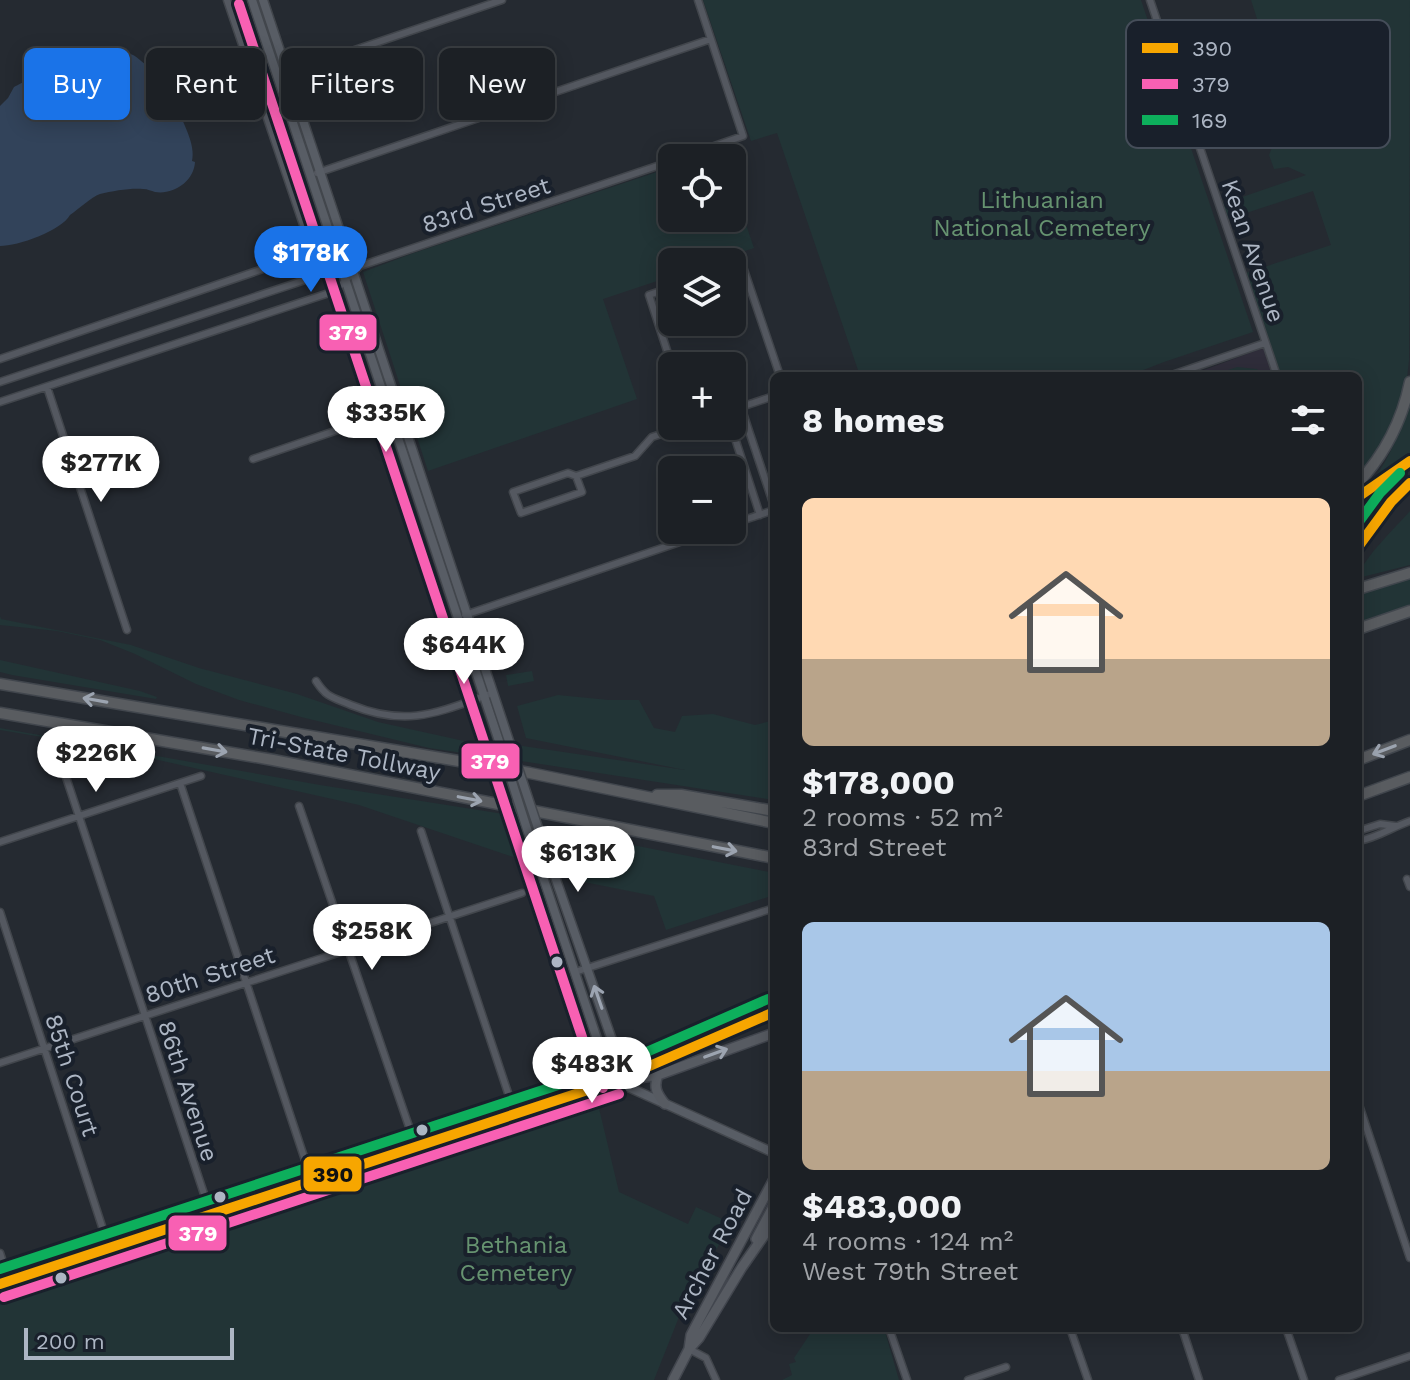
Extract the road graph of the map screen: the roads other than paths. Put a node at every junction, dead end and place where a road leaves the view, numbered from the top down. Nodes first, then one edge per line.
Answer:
1 (227, 0) edge
2 (252, 0) edge
3 (263, 0) edge
4 (502, 0) edge
5 (698, 0) edge
6 (1150, 0) edge
7 (1157, 20) edge
8 (711, 39) junction
9 (361, 48) edge
10 (281, 55) edge
11 (281, 75) edge
12 (277, 76) junction
13 (303, 120) edge
14 (720, 144) edge
15 (1200, 148) edge
16 (658, 166) edge
17 (320, 172) junction
18 (310, 175) junction
19 (314, 257) junction
20 (353, 272) junction
21 (746, 276) edge
22 (344, 281) junction
23 (658, 292) edge
24 (658, 323) edge
25 (1265, 343) junction
26 (0, 359) edge
27 (779, 372) edge
28 (1181, 372) edge
29 (1276, 372) edge
30 (0, 382) edge
31 (1410, 382) edge
32 (47, 387) junction
33 (770, 397) edge
34 (0, 402) edge
35 (746, 405) edge
36 (399, 409) junction
37 (389, 413) junction
38 (746, 422) edge
39 (658, 435) edge
40 (736, 440) edge
41 (253, 459) dead end
42 (1410, 461) edge
43 (576, 476) junction
44 (1362, 478) edge
45 (1410, 483) edge
46 (1362, 494) edge
47 (770, 496) edge
48 (770, 510) edge
49 (760, 515) junction
50 (746, 520) edge
51 (1362, 542) edge
52 (674, 544) edge
53 (1410, 573) edge
54 (1397, 576) junction
55 (1362, 580) edge
56 (1362, 588) edge
57 (1408, 612) edge
58 (462, 616) junction
59 (1362, 628) edge
60 (127, 630) dead end
61 (316, 681) dead end
62 (0, 684) edge
63 (488, 695) junction
64 (0, 713) edge
65 (1410, 740) edge
66 (57, 750) dead end
67 (1362, 758) edge
68 (201, 776) dead end
69 (1410, 777) edge
70 (180, 783) junction
71 (634, 795) junction
72 (1362, 795) edge
73 (299, 806) dead end
74 (770, 810) edge
75 (78, 816) junction
76 (1410, 821) edge
77 (770, 822) edge
78 (1395, 826) junction
79 (1362, 830) edge
80 (421, 831) dead end
81 (1362, 840) edge
82 (0, 842) edge
83 (770, 857) edge
84 (522, 893) dead end
85 (770, 909) edge
86 (0, 912) edge
87 (449, 917) junction
88 (348, 949) junction
89 (588, 967) junction
90 (575, 972) junction
91 (245, 983) junction
92 (770, 1014) edge
93 (145, 1015) junction
94 (770, 1034) edge
95 (44, 1048) junction
96 (0, 1063) edge
97 (658, 1075) junction
98 (615, 1081) junction
99 (665, 1104) junction
100 (515, 1114) junction
101 (1362, 1114) edge
102 (416, 1147) junction
103 (770, 1151) edge
104 (312, 1181) junction
105 (770, 1187) edge
106 (770, 1213) edge
107 (211, 1215) junction
108 (770, 1227) edge
109 (109, 1248) junction
110 (0, 1253) edge
111 (1410, 1258) edge
112 (742, 1267) junction
113 (5, 1283) edge
114 (890, 1332) edge
115 (1071, 1332) edge
116 (1183, 1332) edge
117 (1287, 1332) edge
118 (689, 1349) junction
119 (1410, 1356) edge
120 (1006, 1367) dead end
121 (673, 1380) edge
122 (716, 1380) edge
123 (907, 1380) edge
124 (968, 1380) edge
125 (1088, 1380) edge
126 (1199, 1380) edge
127 (1304, 1380) edge
128 (1339, 1380) edge

1 - 19 street
2 - 12 street
3 - 10 street
4 - 9 street
5 - 8 street
6 - 7 street, Kean Avenue
8 - 14 street
8 - 17 street
11 - 12 street
12 - 18 street
13 - 17 street
15 - 25 street, Kean Avenue
16 - 20 street, 83rd Street
17 - 18 street
17 - 20 street
18 - 22 street
19 - 26 street
19 - 30 street
20 - 22 street, 83rd Street
20 - 36 street
21 - 27 street
22 - 32 street, 83rd Street
22 - 37 street
23 - 24 street
25 - 28 street
25 - 29 street, Kean Avenue
31 - 44 highway
32 - 34 street, 83rd Street
32 - 60 street
33 - 35 street
36 - 37 street
36 - 58 street
37 - 41 street
37 - 58 street
38 - 47 street
39 - 43 street
40 - 49 street
42 - 46 main road
43 - 43 street
45 - 51 main road
48 - 49 street
49 - 50 street
52 - 58 street
53 - 54 highway
54 - 55 highway
54 - 56 highway
57 - 59 highway
58 - 63 street
61 - 63 street
71 -> 62 highway, Tri-State Tollway
63 - 89 street, bridge
63 - 90 street, bridge
64 -> 83 highway, Tri-State Tollway
65 -> 67 highway
66 - 75 street, 86th Avenue
68 - 70 street
69 - 72 highway
70 - 75 street
70 - 91 street
71 - 74 highway
71 - 77 highway, Tri-State Tollway
73 - 88 street
75 - 82 street
75 - 93 street, 86th Avenue
76 - 78 street
78 - 79 street
78 - 81 street
80 - 87 street
84 - 87 street, 80th Street
85 - 89 street
86 - 95 street, 85th Court
87 - 88 street, 80th Street
87 - 100 street
88 - 91 street, 80th Street
88 - 102 street
89 - 90 street
98 -> 89 street
90 - 98 street
91 - 93 street, 80th Street
91 - 104 street
92 - 98 main road
93 - 95 street, 80th Street
93 - 107 street, 86th Avenue
97 -> 94 main road
95 - 96 street, 80th Street
95 - 109 street, 85th Court
97 - 98 main road
97 - 99 main road
98 - 99 street
98 - 100 street
99 - 103 street
100 - 102 street
101 - 111 street
102 - 104 street
104 - 107 street
105 - 118 main road, Archer Road
106 - 112 main road
107 - 109 street
108 - 112 main road, Archer Road
109 - 113 street
110 - 113 street
112 - 118 main road, Archer Road
114 - 123 street
115 - 125 street
116 - 126 street
117 - 127 street
118 - 121 main road, Archer Road
118 - 122 street
119 - 128 street
120 - 124 street

